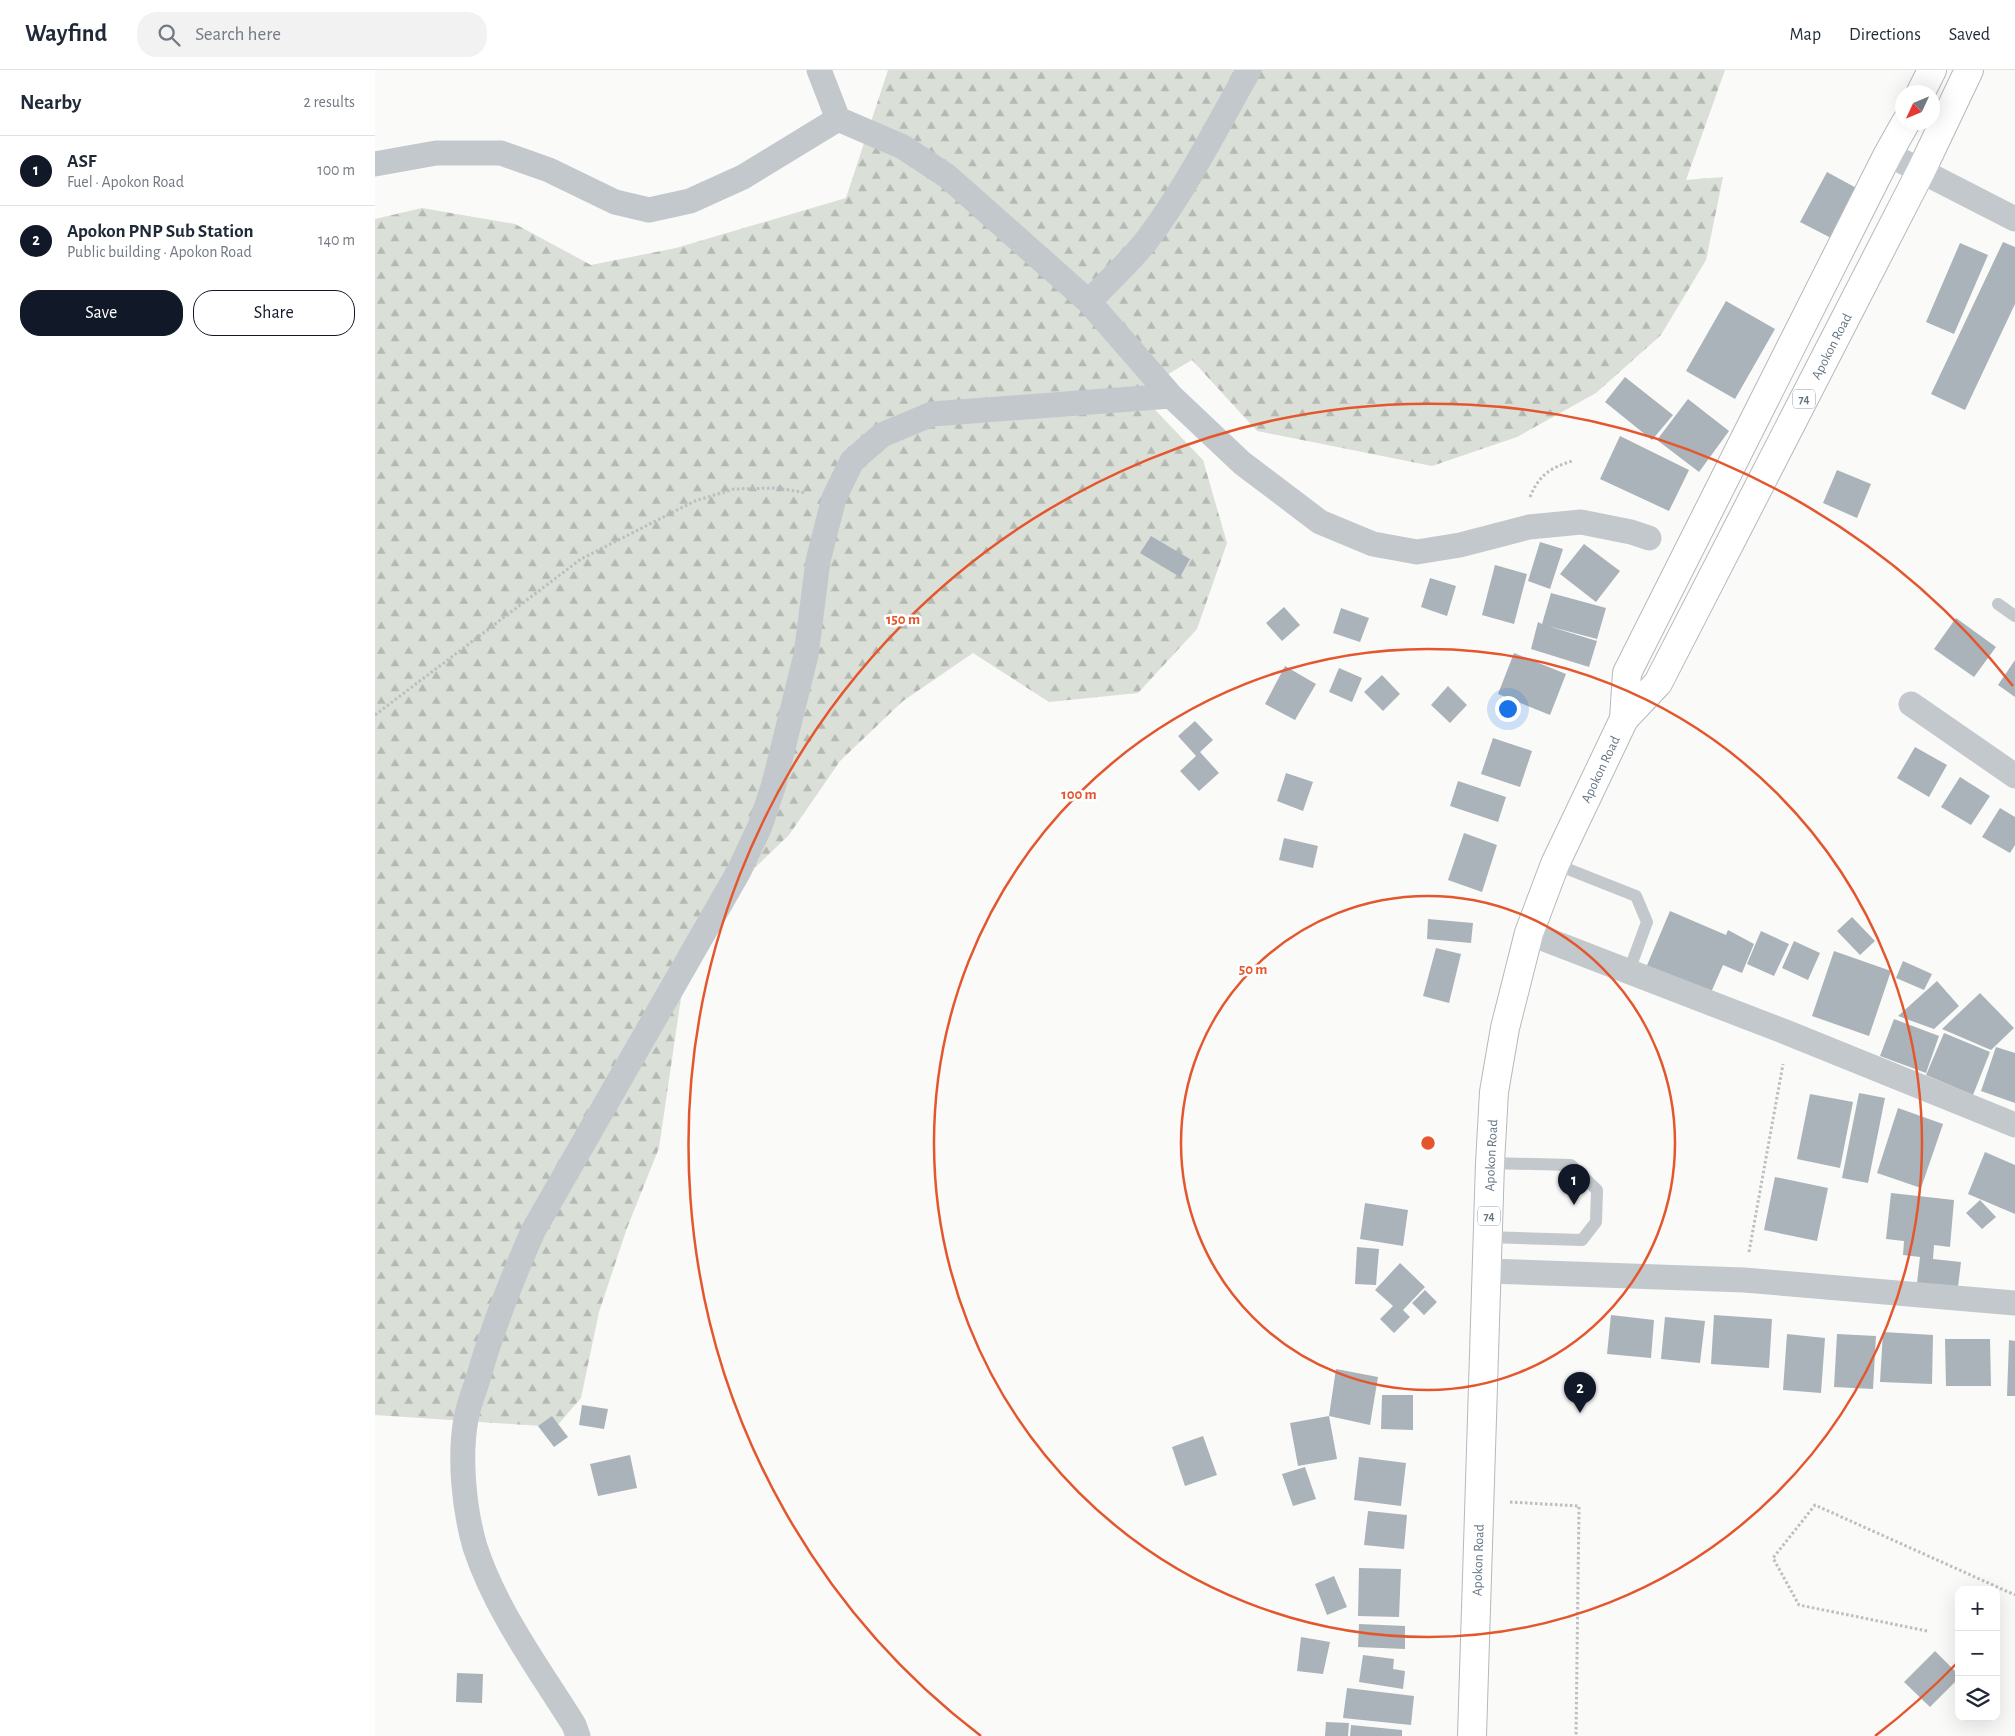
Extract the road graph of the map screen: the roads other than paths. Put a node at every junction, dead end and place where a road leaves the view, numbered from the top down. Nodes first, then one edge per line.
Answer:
1 (819, 70) edge
2 (1249, 70) edge
3 (1931, 70) edge
4 (1969, 70) edge
5 (1924, 85) edge
6 (838, 119) junction
7 (1902, 130) edge
8 (1888, 154) junction
9 (375, 164) edge
10 (1921, 171) junction
11 (2015, 219) edge
12 (1089, 302) junction
13 (1171, 396) junction
14 (1649, 538) dead end
15 (1998, 604) dead end
16 (2015, 616) edge
17 (1911, 704) dead end
18 (1624, 719) junction
19 (2015, 776) edge
20 (1555, 864) junction
21 (1529, 932) junction
22 (1629, 971) junction
23 (2015, 1125) edge
24 (1490, 1162) junction
25 (1488, 1237) junction
26 (1487, 1271) junction
27 (2015, 1303) edge
28 (579, 1736) edge
29 (1472, 1736) edge

1 - 6 street
2 - 12 street
3 - 5 highway
4 - 10 highway, Apokon Road / 74
6 - 9 street
6 - 12 street
7 - 8 highway, Apokon Road / 74
8 - 10 street
8 - 18 highway, Apokon Road / 74
10 - 11 street
10 - 18 highway, Apokon Road / 74
12 - 13 street
13 - 14 street
13 - 28 street
15 - 16 lane
17 - 19 street
18 - 20 highway, Apokon Road / 74
20 - 21 highway, Apokon Road / 74
20 - 22 lane
21 - 22 street
21 - 24 highway, Apokon Road / 74
22 - 23 street
24 - 25 highway, Apokon Road / 74
24 - 25 lane
25 - 26 highway, Apokon Road / 74
26 - 27 street
26 - 29 highway, Apokon Road / 74

